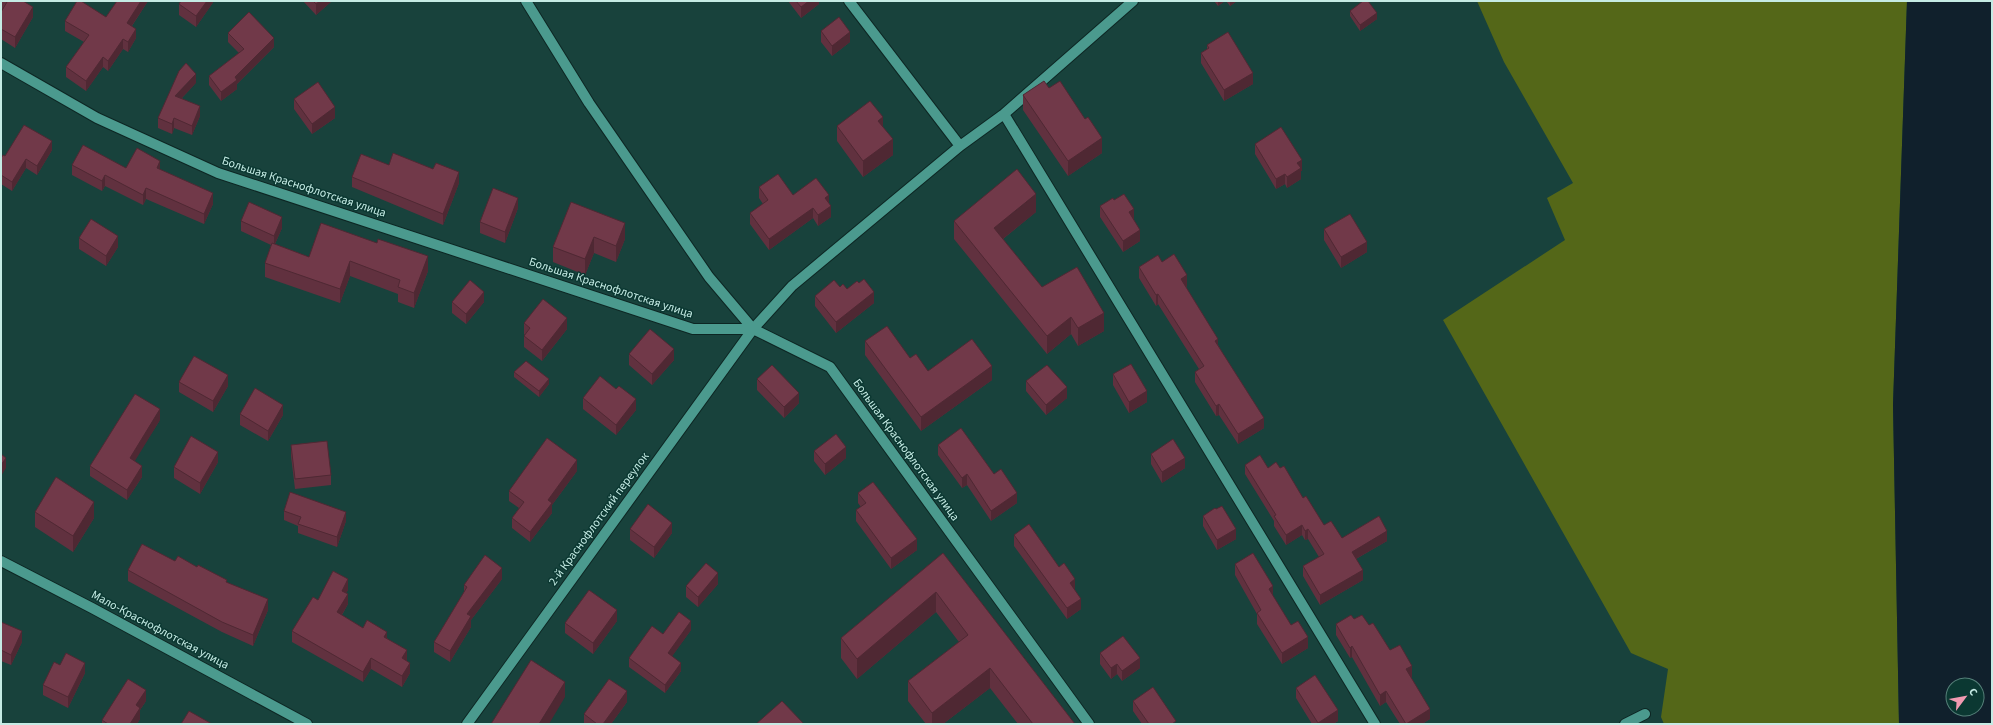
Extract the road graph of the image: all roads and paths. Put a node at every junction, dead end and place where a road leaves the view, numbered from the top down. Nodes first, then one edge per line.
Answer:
1 (526, 1) edge
2 (849, 1) edge
3 (1133, 1) edge
4 (1, 62) edge
5 (1004, 114) junction
6 (960, 146) junction
7 (753, 329) junction
8 (1, 561) edge
9 (1645, 714) dead end
10 (307, 724) edge
11 (467, 724) edge
12 (1089, 724) edge
13 (1375, 724) edge
14 (1626, 724) edge

1 - 7 street
2 - 6 street
3 - 5 street, 2-й Краснофлотский переулок
4 - 7 street, Большая Краснофлотская улица
5 - 6 street, 2-й Краснофлотский переулок
5 - 13 street
6 - 7 street, 2-й Краснофлотский переулок
7 - 11 street, 2-й Краснофлотский переулок
7 - 12 street, Большая Краснофлотская улица
8 - 10 street, Мало-Краснофлотская улица
9 - 14 street

